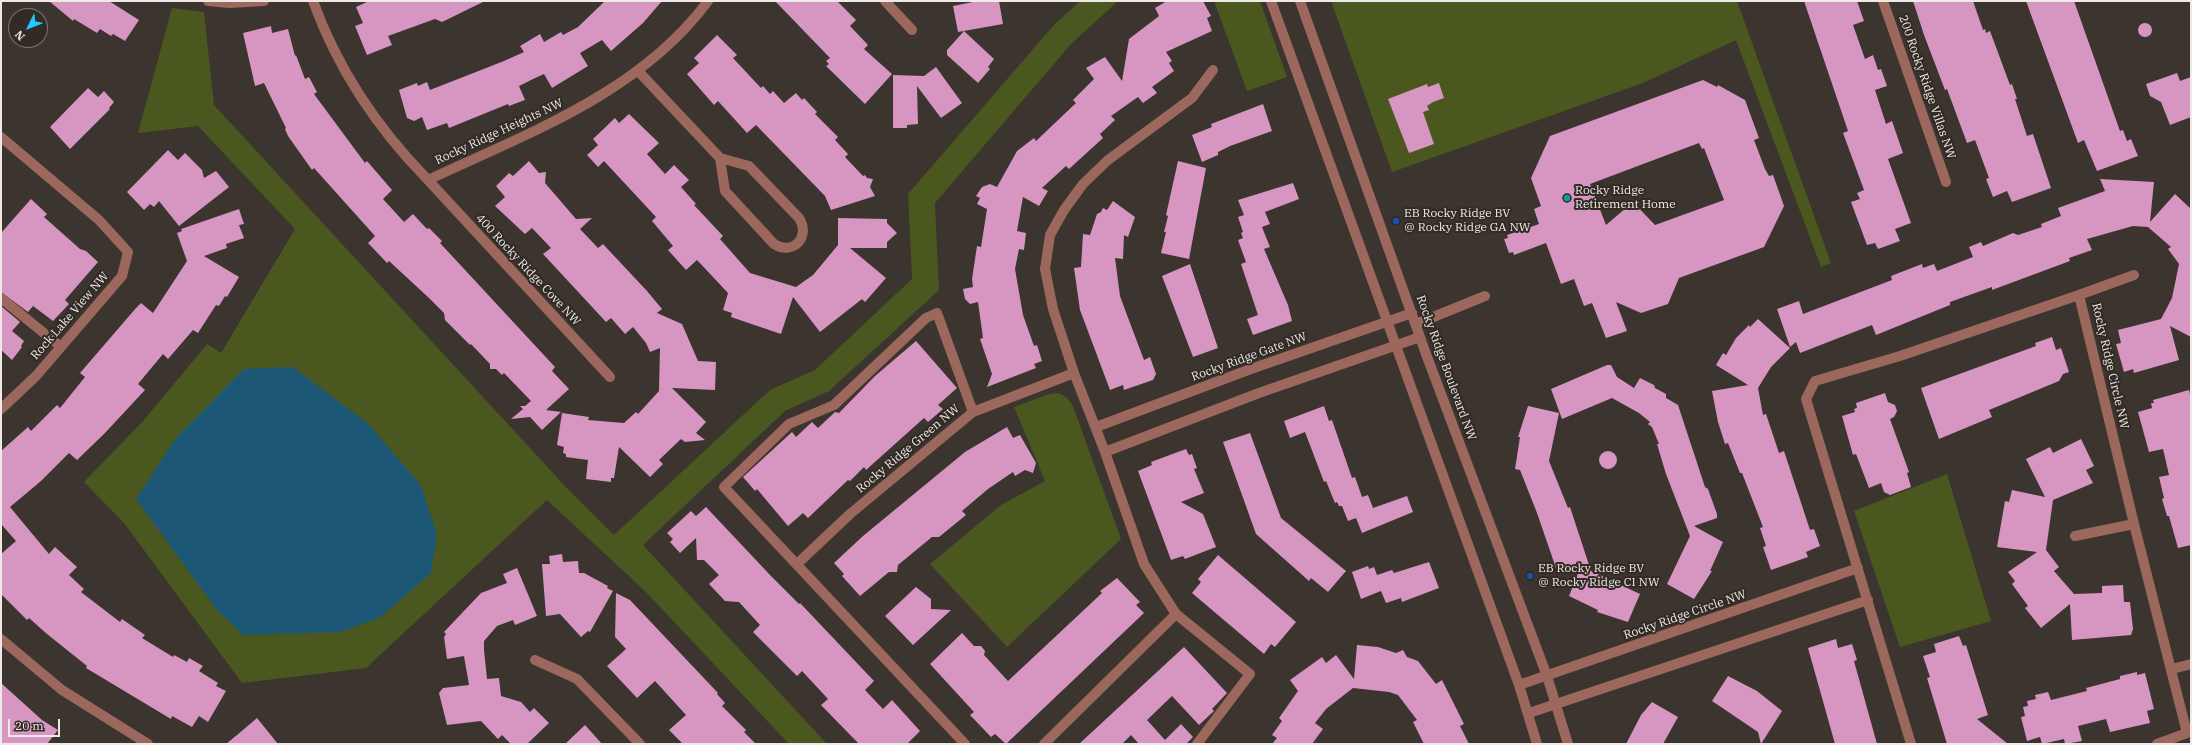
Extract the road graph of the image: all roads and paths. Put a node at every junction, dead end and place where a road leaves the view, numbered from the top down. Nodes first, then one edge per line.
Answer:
1 (208, 1) edge
2 (264, 1) edge
3 (314, 1) edge
4 (708, 1) edge
5 (885, 1) edge
6 (1271, 1) edge
7 (1300, 1) edge
8 (1883, 1) edge
9 (912, 30) dead end
10 (1213, 70) dead end
11 (639, 72) junction
12 (1, 137) edge
13 (720, 158) junction
14 (428, 180) junction
15 (1946, 182) dead end
16 (2134, 275) dead end
17 (2079, 295) junction
18 (1485, 296) dead end
19 (1, 298) edge
20 (1412, 313) junction
21 (1387, 322) junction
22 (1416, 324) junction
23 (1420, 337) junction
24 (1395, 345) junction
25 (61, 347) junction
26 (1074, 373) junction
27 (610, 377) dead end
28 (1, 409) edge
29 (973, 412) junction
30 (1096, 427) junction
31 (1105, 452) junction
32 (2134, 524) junction
33 (2075, 536) dead end
34 (797, 564) junction
35 (1858, 568) junction
36 (1868, 600) junction
37 (1176, 614) junction
38 (1, 639) edge
39 (535, 660) dead end
40 (2191, 664) edge
41 (2172, 669) junction
42 (1547, 676) junction
43 (1519, 685) junction
44 (1556, 704) junction
45 (1529, 713) junction
46 (2189, 733) edge
47 (148, 744) edge
48 (640, 744) edge
49 (965, 744) edge
50 (1044, 744) edge
51 (1197, 744) edge
52 (1537, 744) edge
53 (1568, 744) edge
54 (1911, 744) edge
55 (2157, 744) edge

1 - 2 street
3 - 14 street, Rocky Ridge Heights NW
4 - 11 street, Rocky Ridge Heights NW
5 - 9 street
6 - 21 street
7 - 20 street, Rocky Ridge Boulevard NW
8 - 15 street, 200 Rocky Ridge Villas NW
10 - 26 street
11 - 13 street
11 - 14 street, Rocky Ridge Heights NW
12 - 25 street, Rock Lake View NW
13 - 13 street
14 - 27 street, 400 Rocky Ridge Cove NW
16 - 17 street
17 - 32 street, Rocky Ridge Circle NW
17 - 35 street, Rocky Ridge Circle NW
18 - 22 street
19 - 25 street
20 - 21 street, Rocky Ridge Gate NW
20 - 22 street, Rocky Ridge Boulevard NW
21 - 24 street
21 - 30 street, Rocky Ridge Gate NW
22 - 23 street, Rocky Ridge Boulevard NW
23 - 24 street
23 - 42 street, Rocky Ridge Boulevard NW
24 - 31 street
24 - 43 street
25 - 28 street, Rock Lake View NW
26 - 29 street, Rocky Ridge Green NW
26 - 30 street
29 - 34 street, Rocky Ridge Green NW
29 - 34 street
30 - 31 street
31 - 37 street
32 - 33 street
32 - 41 street, Rocky Ridge Circle NW
34 - 49 street
35 - 36 street, Rocky Ridge Circle NW
35 - 42 street, Rocky Ridge Circle NW
36 - 44 street
36 - 54 street, Rocky Ridge Circle NW
37 - 50 street
37 - 51 street
38 - 47 street
39 - 48 street
40 - 41 street
41 - 46 street, Rocky Ridge Circle NW
42 - 43 street, Rocky Ridge Circle NW
42 - 44 street, Rocky Ridge Boulevard NW
43 - 45 street
44 - 45 street
44 - 53 street, Rocky Ridge Boulevard NW
45 - 52 street
46 - 55 street, Rocky Ridge Circle NW

